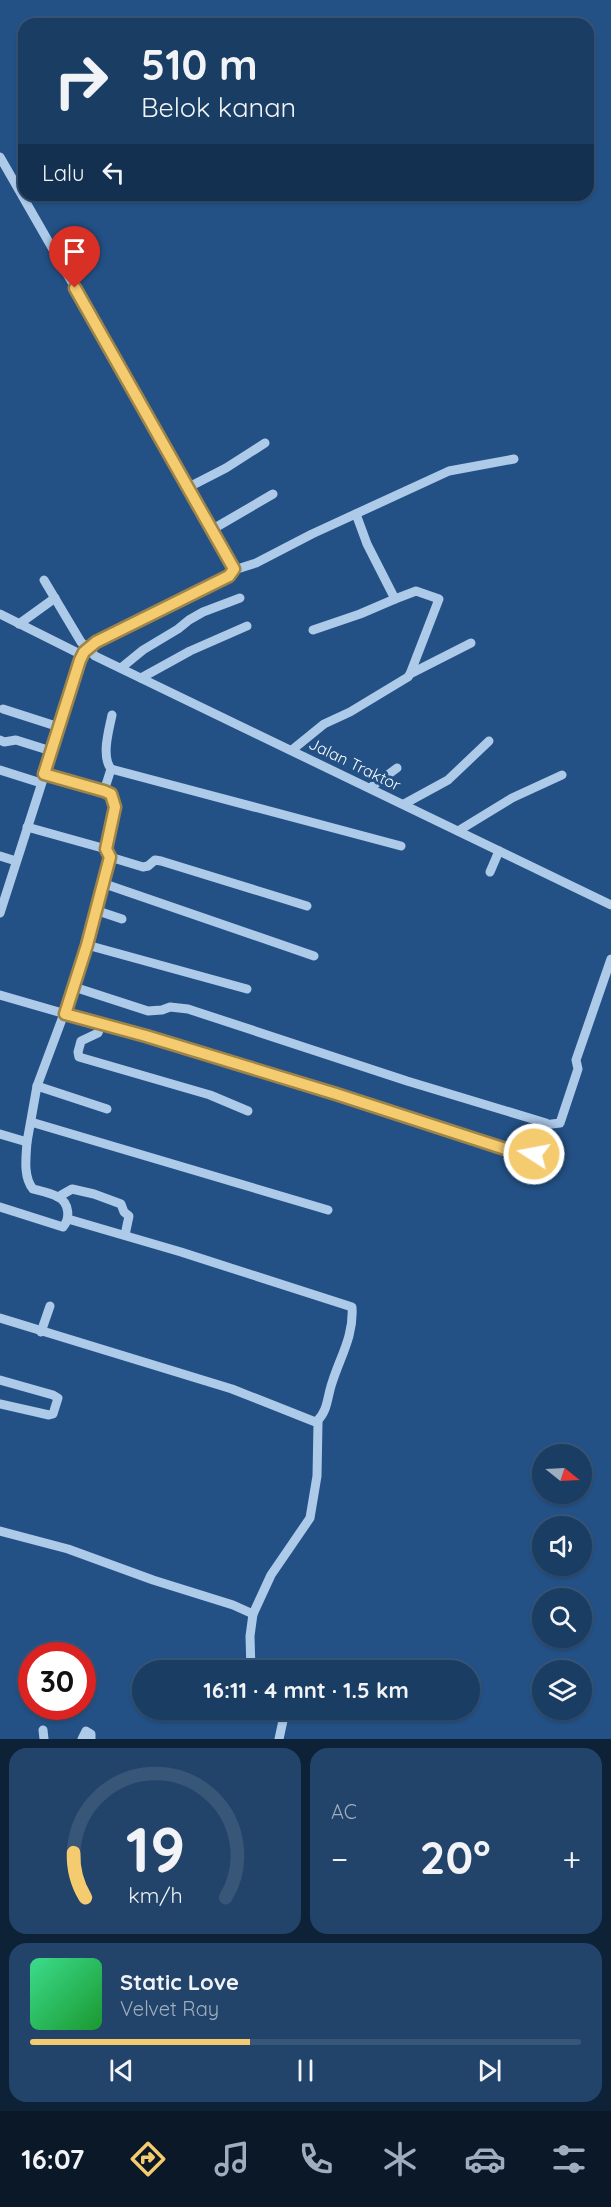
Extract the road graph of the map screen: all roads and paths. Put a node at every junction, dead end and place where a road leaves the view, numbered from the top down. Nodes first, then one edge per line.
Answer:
1 (0, 157) edge
2 (18, 189) edge
3 (25, 201) edge
4 (265, 443) dead end
5 (514, 459) dead end
6 (189, 488) junction
7 (273, 494) dead end
8 (356, 514) junction
9 (213, 529) junction
10 (234, 570) junction
11 (44, 580) dead end
12 (55, 598) junction
13 (240, 598) dead end
14 (395, 599) junction
15 (0, 614) edge
16 (19, 624) junction
17 (247, 626) dead end
18 (313, 630) dead end
19 (471, 643) dead end
20 (84, 652) junction
21 (122, 668) junction
22 (410, 674) junction
23 (141, 678) junction
24 (3, 709) dead end
25 (112, 715) dead end
26 (59, 727) junction
27 (0, 740) edge
28 (489, 741) dead end
29 (292, 750) junction
30 (51, 751) junction
31 (397, 768) dead end
32 (111, 769) junction
33 (0, 770) edge
34 (562, 775) dead end
35 (42, 778) junction
36 (370, 788) junction
37 (104, 791) junction
38 (404, 804) junction
39 (27, 827) junction
40 (458, 831) junction
41 (401, 846) dead end
42 (499, 851) junction
43 (108, 853) junction
44 (0, 856) edge
45 (16, 861) junction
46 (490, 872) dead end
47 (102, 883) junction
48 (3, 892) edge
49 (611, 905) edge
50 (307, 906) dead end
51 (95, 910) junction
52 (0, 913) edge
53 (122, 919) dead end
54 (87, 945) junction
55 (314, 956) dead end
56 (611, 959) edge
57 (74, 987) junction
58 (247, 989) dead end
59 (0, 995) edge
60 (65, 1014) junction
61 (101, 1025) junction
62 (37, 1086) junction
63 (107, 1109) dead end
64 (248, 1111) dead end
65 (31, 1122) junction
66 (546, 1123) junction
67 (0, 1134) edge
68 (27, 1142) junction
69 (58, 1197) junction
70 (0, 1207) edge
71 (328, 1210) dead end
72 (68, 1220) junction
73 (125, 1235) junction
74 (50, 1306) dead end
75 (0, 1318) edge
76 (41, 1332) junction
77 (0, 1380) edge
78 (0, 1404) edge
79 (317, 1422) junction
80 (0, 1531) edge
81 (253, 1614) junction
82 (251, 1660) edge
83 (283, 1720) edge
84 (82, 1739) edge
85 (90, 1739) edge
86 (279, 1739) edge

1 - 2 street
3 - 6 street
4 - 6 street
5 - 8 street
6 - 9 street
7 - 9 street
8 - 10 street
8 - 14 street
9 - 10 street
10 - 20 street
11 - 12 street
12 - 16 street
12 - 20 street
13 - 21 street
14 - 18 street
14 - 22 street
15 - 16 street, Jalan Traktor
16 - 20 street, Jalan Traktor
17 - 23 street
19 - 22 street
20 - 21 street, Jalan Traktor
20 - 26 street
21 - 23 street, Jalan Traktor
22 - 29 street
23 - 29 street, Jalan Traktor
24 - 26 street
25 - 32 street
26 - 30 street
27 - 30 street
28 - 38 street
29 - 36 street, Jalan Traktor
30 - 35 street
31 - 36 street
32 - 37 street
32 - 41 street
33 - 35 street
34 - 40 street
35 - 37 street
35 - 39 street
36 - 38 street, Jalan Traktor
37 - 43 street
38 - 40 street, Jalan Traktor
39 - 43 street
39 - 45 street
40 - 42 street, Jalan Traktor
42 - 46 street
42 - 49 street, Jalan Traktor
43 - 47 street
43 - 50 street
44 - 45 street
45 - 48 street
47 - 51 street
47 - 55 street
48 - 52 street
51 - 53 street
51 - 54 street
54 - 57 street
54 - 58 street
56 - 66 street
57 - 60 street
57 - 66 street
59 - 60 street
60 - 61 street
60 - 62 street
61 - 64 street
61 - 66 street
62 - 63 street
62 - 65 street
65 - 68 street
65 - 71 street
67 - 68 street
68 - 69 street
69 - 72 street
69 - 73 street
70 - 72 street
72 - 73 street
73 - 79 street
74 - 76 street
75 - 76 street
76 - 79 street
77 - 78 street
79 - 81 street
80 - 81 street
81 - 82 street
83 - 86 street
84 - 85 street

